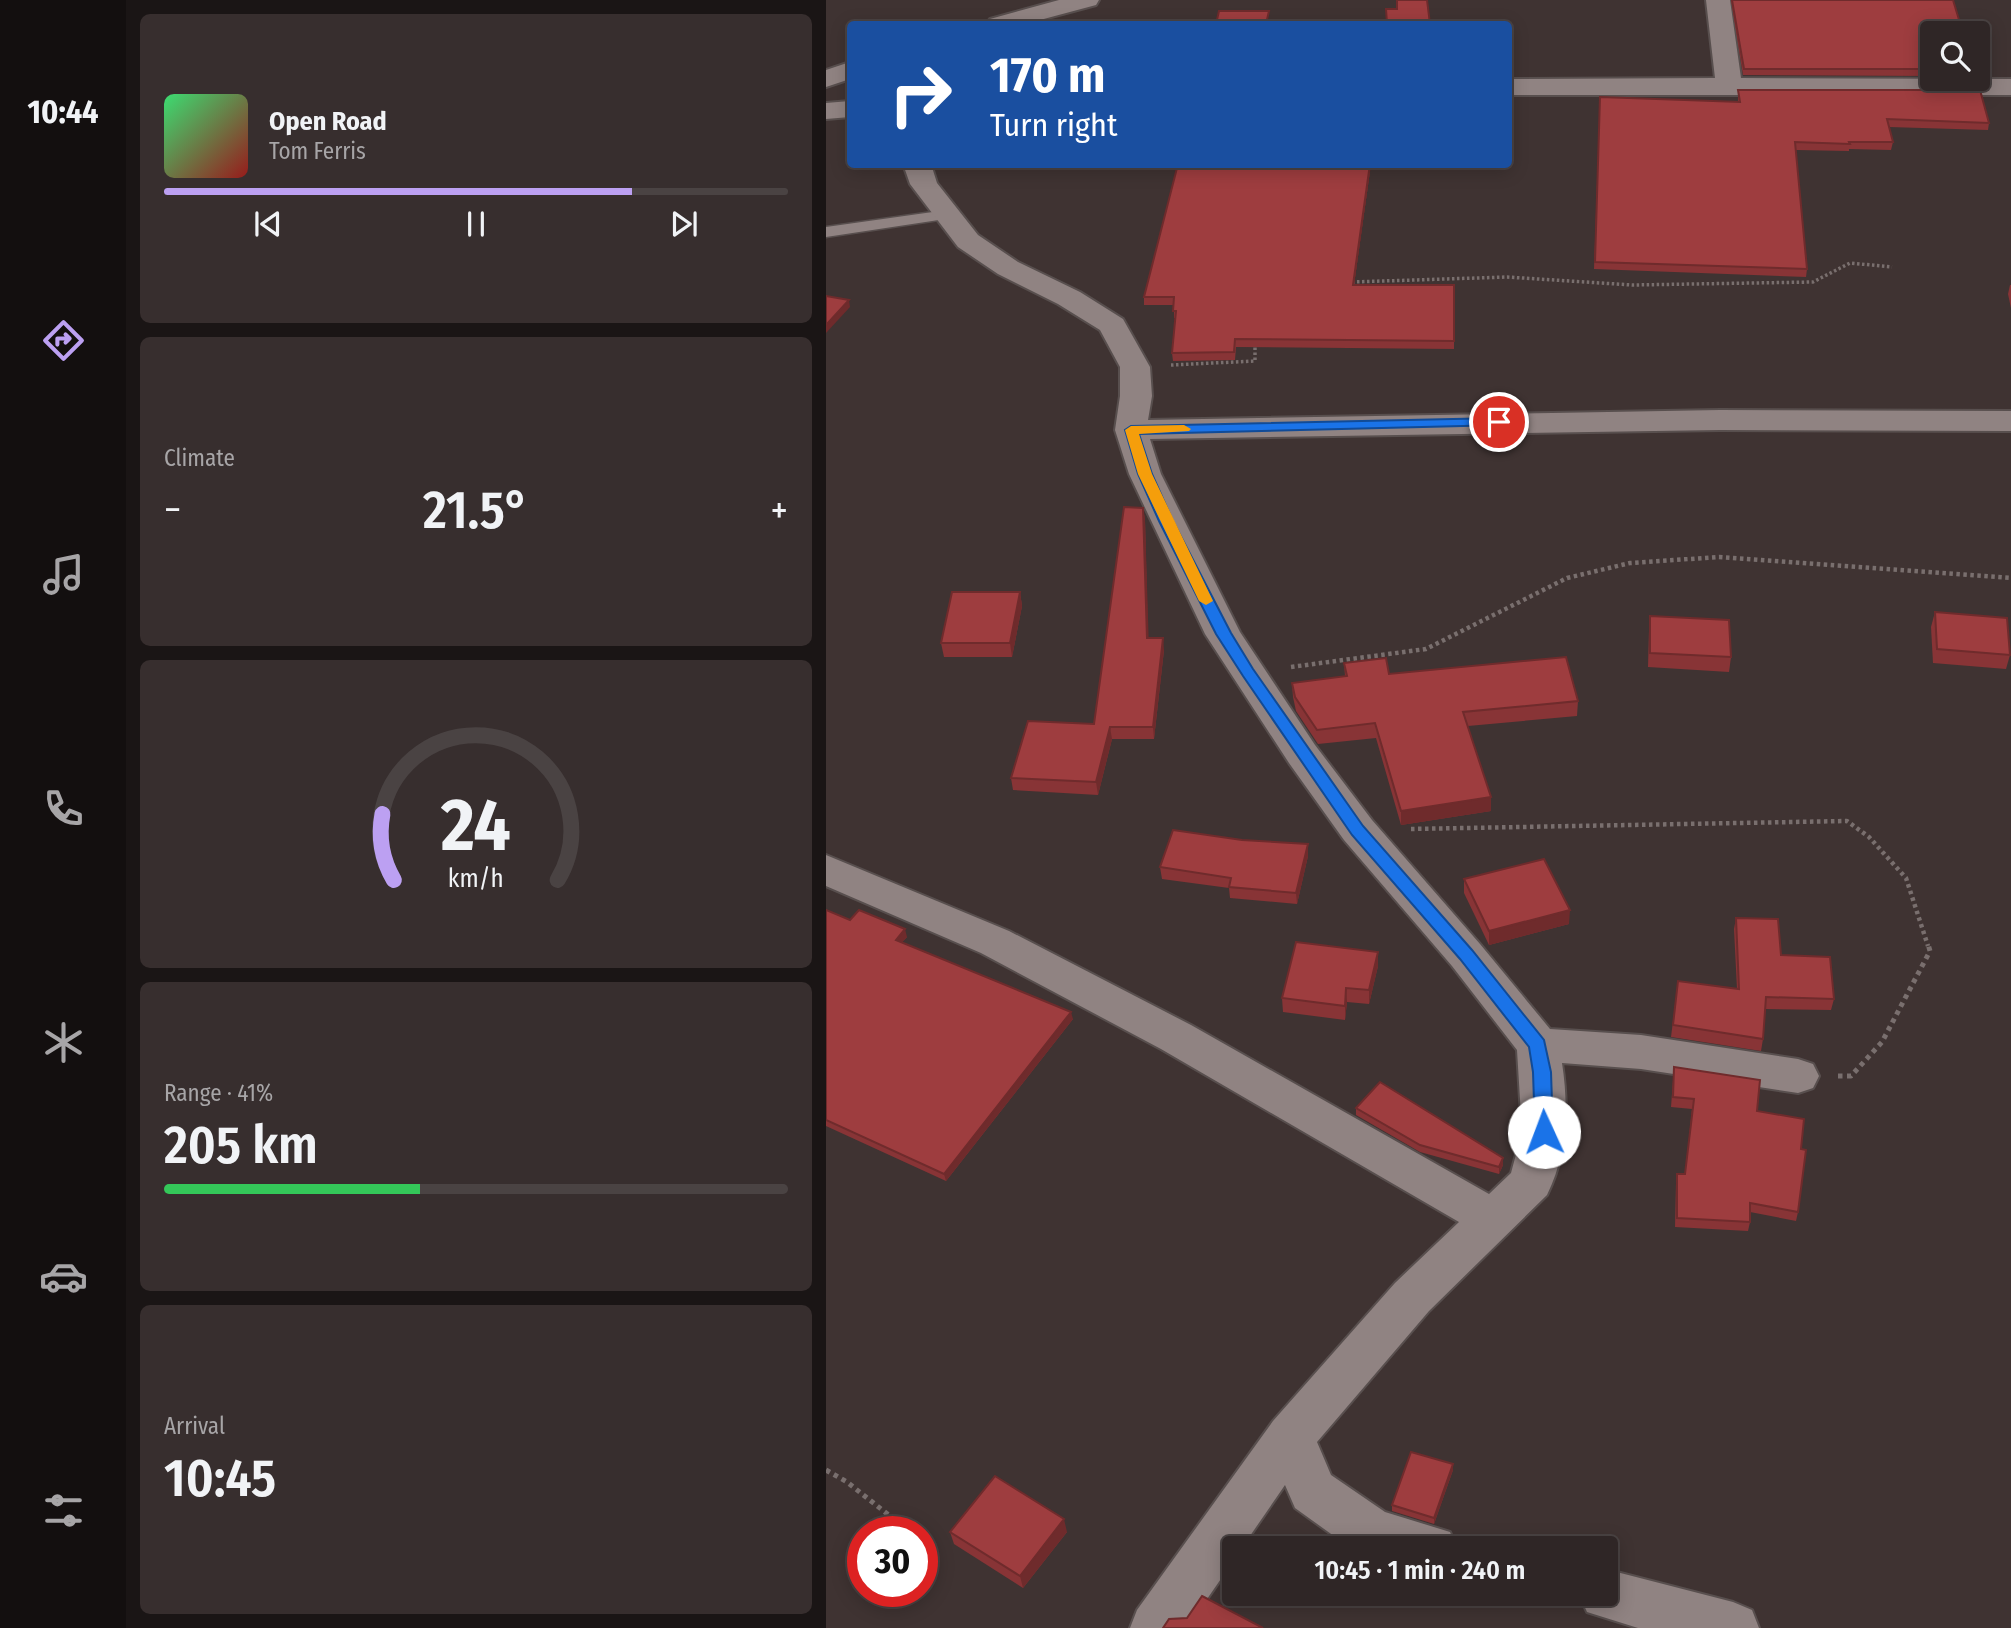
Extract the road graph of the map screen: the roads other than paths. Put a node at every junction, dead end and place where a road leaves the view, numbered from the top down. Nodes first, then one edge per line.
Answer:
1 (1087, 0) edge
2 (1718, 0) edge
3 (1010, 21) edge
4 (847, 71) edge
5 (826, 79) edge
6 (1729, 86) junction
7 (1512, 87) edge
8 (2011, 87) edge
9 (847, 108) edge
10 (826, 111) edge
11 (918, 168) edge
12 (947, 215) junction
13 (826, 232) edge
14 (2011, 421) edge
15 (1131, 430) junction
16 (826, 870) edge
17 (1538, 1045) junction
18 (1798, 1076) road end
19 (1494, 1219) junction
20 (1290, 1437) junction
21 (1383, 1536) edge
22 (1618, 1597) edge
23 (1156, 1628) edge
24 (1734, 1628) edge

1 - 3 street
2 - 6 street
4 - 5 street
6 - 7 street
6 - 8 street
9 - 10 street
11 - 12 street
12 - 13 lane
12 - 15 street
14 - 15 street
15 - 17 street
16 - 19 street
17 - 18 street
17 - 19 street
19 - 20 street
20 - 21 street
20 - 23 street
22 - 24 street

